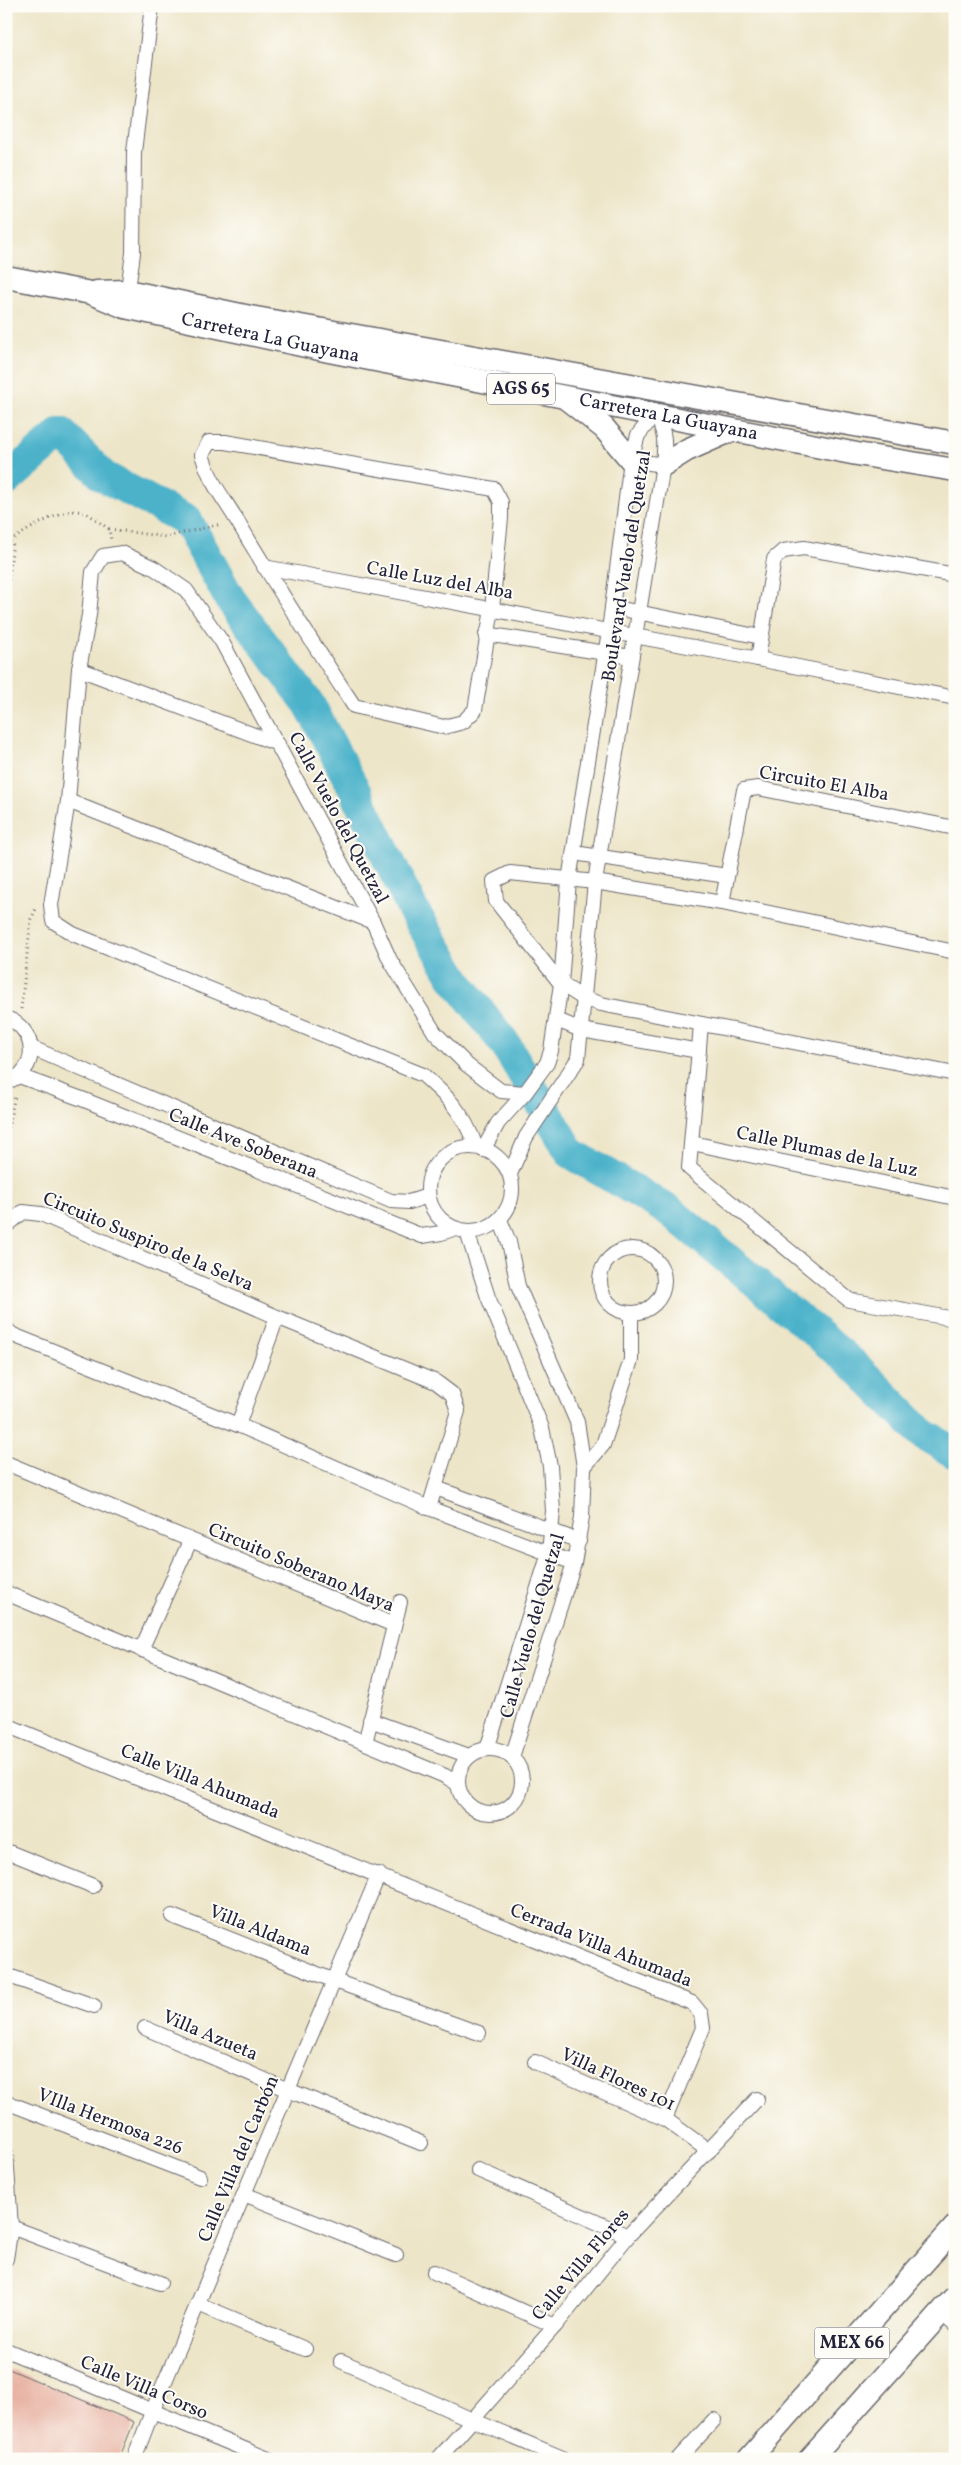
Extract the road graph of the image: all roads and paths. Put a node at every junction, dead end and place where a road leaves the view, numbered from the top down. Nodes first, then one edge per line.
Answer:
1 (152, 6) edge
2 (6, 277) edge
3 (126, 299) junction
4 (477, 356) junction
5 (565, 397) junction
6 (655, 414) junction
7 (879, 428) junction
8 (732, 430) junction
9 (955, 442) edge
10 (631, 460) junction
11 (664, 465) junction
12 (955, 470) edge
13 (237, 520) junction
14 (109, 528) junction
15 (13, 540) junction
16 (6, 544) edge
17 (122, 553) junction
18 (264, 567) junction
19 (955, 575) edge
20 (612, 607) junction
21 (492, 609) junction
22 (638, 613) junction
23 (609, 631) junction
24 (6, 634) edge
25 (486, 634) junction
26 (635, 636) junction
27 (761, 637) junction
28 (6, 645) edge
29 (605, 652) junction
30 (632, 657) junction
31 (758, 658) junction
32 (80, 669) junction
33 (955, 698) edge
34 (278, 744) junction
35 (68, 801) junction
36 (955, 828) edge
37 (574, 853) junction
38 (601, 858) junction
39 (727, 876) junction
40 (569, 880) junction
41 (595, 882) junction
42 (722, 903) junction
43 (51, 905) junction
44 (373, 922) junction
45 (955, 952) edge
46 (561, 984) junction
47 (583, 998) junction
48 (6, 1018) edge
49 (557, 1020) junction
50 (19, 1024) junction
51 (701, 1024) junction
52 (581, 1030) junction
53 (32, 1048) junction
54 (700, 1050) junction
55 (955, 1074) edge
56 (13, 1079) edge
57 (525, 1093) junction
58 (6, 1138) edge
59 (692, 1142) junction
60 (479, 1148) junction
61 (510, 1174) junction
62 (428, 1196) junction
63 (955, 1198) edge
64 (500, 1220) junction
65 (6, 1226) edge
66 (460, 1230) junction
67 (631, 1314) junction
68 (277, 1317) junction
69 (955, 1319) edge
70 (6, 1329) edge
71 (238, 1425) junction
72 (6, 1463) edge
73 (584, 1467) junction
74 (436, 1488) junction
75 (429, 1508) junction
76 (552, 1532) junction
77 (190, 1541) junction
78 (579, 1541) junction
79 (549, 1553) junction
80 (574, 1563) junction
81 (6, 1593) edge
82 (400, 1602) dead end
83 (394, 1625) junction
84 (141, 1650) junction
85 (370, 1720) junction
86 (6, 1725) edge
87 (365, 1743) junction
88 (487, 1749) junction
89 (470, 1756) junction
90 (512, 1757) junction
91 (458, 1784) junction
92 (6, 1851) edge
93 (379, 1874) junction
94 (93, 1886) dead end
95 (172, 1916) dead end
96 (6, 1975) edge
97 (335, 1981) junction
98 (94, 2006) dead end
99 (145, 2028) dead end
100 (479, 2033) dead end
101 (535, 2062) dead end
102 (288, 2090) junction
103 (757, 2099) dead end
104 (6, 2102) edge
105 (665, 2120) junction
106 (421, 2142) dead end
107 (708, 2151) junction
108 (6, 2154) edge
109 (478, 2170) dead end
110 (200, 2178) dead end
111 (244, 2194) junction
112 (12, 2227) junction
113 (955, 2227) edge
114 (628, 2236) junction
115 (396, 2255) dead end
116 (6, 2259) edge
117 (434, 2272) dead end
118 (160, 2283) dead end
119 (198, 2304) junction
120 (950, 2312) edge
121 (555, 2326) junction
122 (305, 2349) dead end
123 (6, 2350) edge
124 (342, 2361) dead end
125 (152, 2412) junction
126 (470, 2420) junction
127 (714, 2420) dead end
128 (134, 2459) edge
129 (268, 2459) edge
130 (438, 2459) edge
131 (565, 2459) edge
132 (678, 2459) edge
133 (749, 2459) edge
134 (810, 2459) edge

1 - 3 street
2 - 3 main road, Carretera La Guayana / AGS 65
3 - 4 main road, Carretera La Guayana / AGS 65
3 - 5 main road, Carretera La Guayana / AGS 65
4 - 6 main road
4 - 7 main road, Carretera La Guayana / AGS 65
5 - 6 main road, Carretera La Guayana / AGS 65
5 - 10 main road
6 - 7 main road
6 - 8 main road, Carretera La Guayana / AGS 65
6 - 10 street, Boulevard Vuelo del Quetzal
6 - 11 street, Boulevard Vuelo del Quetzal
7 - 9 main road, Carretera La Guayana / AGS 65
8 - 11 main road
8 - 12 main road, Carretera La Guayana / AGS 65
10 - 11 street
10 - 20 street, Boulevard Vuelo del Quetzal
11 - 22 street, Boulevard Vuelo del Quetzal
13 - 14 path
13 - 18 street
13 - 21 street
14 - 15 path
14 - 17 path
15 - 16 path
15 - 24 path
17 - 32 street
17 - 34 street, Calle Vuelo del Quetzal
18 - 21 street, Calle Luz del Alba
18 - 25 street
19 - 27 street
20 - 22 street
20 - 23 street, Boulevard Vuelo del Quetzal
21 - 23 street, Calle Luz del Alba
21 - 25 street
22 - 26 street, Boulevard Vuelo del Quetzal
22 - 27 street
23 - 26 street, Calle Luz del Alba
23 - 29 street, Boulevard Vuelo del Quetzal
24 - 28 path
25 - 29 street
26 - 30 street, Boulevard Vuelo del Quetzal
26 - 31 street, Calle Luz del Alba
27 - 31 street
29 - 30 street
29 - 37 street, Boulevard Vuelo del Quetzal
30 - 38 street, Boulevard Vuelo del Quetzal
31 - 33 street, Calle Luz del Alba
32 - 34 street
32 - 35 street
34 - 44 street, Calle Vuelo del Quetzal
35 - 43 street
35 - 44 street
36 - 39 street, Circuito El Alba
37 - 38 street
37 - 40 street, Boulevard Vuelo del Quetzal
38 - 39 street
38 - 41 street, Boulevard Vuelo del Quetzal
39 - 42 street, Circuito El Alba
40 - 41 street
40 - 46 street, Boulevard Vuelo del Quetzal
40 - 46 street
41 - 42 street
41 - 47 street, Boulevard Vuelo del Quetzal
42 - 45 street
43 - 50 path
43 - 60 street
44 - 57 street, Calle Vuelo del Quetzal
46 - 47 street
46 - 49 street, Boulevard Vuelo del Quetzal
47 - 51 street
47 - 52 street, Boulevard Vuelo del Quetzal
48 - 50 street
49 - 52 street
49 - 57 street, Boulevard Vuelo del Quetzal
50 - 53 street
51 - 54 street
51 - 55 street
52 - 54 street
52 - 61 street, Boulevard Vuelo del Quetzal
53 - 56 street
53 - 62 street, Calle Ave Soberana
54 - 59 street
56 - 58 path
56 - 66 street, Calle Ave Soberana
57 - 60 street, Boulevard Vuelo del Quetzal
59 - 63 street, Calle Plumas de la Luz
59 - 69 street
60 - 61 street
60 - 62 street
61 - 64 street
62 - 66 street
64 - 66 street
64 - 73 street, Calle Vuelo del Quetzal
65 - 68 street, Circuito Suspiro de la Selva
66 - 76 street, Calle Vuelo del Quetzal
67 - 67 street
67 - 73 street
68 - 71 street
68 - 74 street, Circuito Suspiro de la Selva
70 - 71 street
71 - 75 street
72 - 77 street, Circuito Soberano Maya
73 - 78 street, Calle Vuelo del Quetzal
74 - 75 street, Circuito Suspiro de la Selva
74 - 76 street
75 - 79 street
76 - 78 street
76 - 79 street, Calle Vuelo del Quetzal
77 - 83 street, Circuito Soberano Maya
77 - 84 street, Circuito Soberano Maya
78 - 80 street, Calle Vuelo del Quetzal
79 - 80 street
79 - 88 street, Calle Vuelo del Quetzal
80 - 90 street, Calle Vuelo del Quetzal
81 - 84 street
82 - 83 street
83 - 85 street, Circuito Soberano Maya
84 - 87 street
85 - 87 street, Circuito Soberano Maya
85 - 89 street
86 - 93 street, Calle Villa Ahumada
87 - 91 street
88 - 89 street
88 - 90 street
89 - 91 street
90 - 91 street
92 - 94 street
93 - 97 street, Calle Villa del Carbón
93 - 105 street, Cerrada Villa Ahumada
95 - 97 street, Villa Aldama
96 - 98 street
97 - 100 street, Villa Aldama
97 - 102 street, Calle Villa del Carbón
99 - 102 street, Villa Azueta
101 - 105 street, Villa Flores 101
102 - 106 street, Villa Azueta
102 - 111 street, Calle Villa del Carbón
103 - 107 street, Calle Villa Flores
104 - 110 street, VIlla Hermosa 226
105 - 107 street, Villa Flores 101
107 - 114 street, Calle Villa Flores
108 - 112 street
109 - 114 street
111 - 115 street
111 - 119 street, Calle Villa del Carbón
112 - 116 street
112 - 118 street
113 - 133 main road, MEX 66
114 - 121 street, Calle Villa Flores
117 - 121 street
119 - 122 street
119 - 125 street, Calle Villa del Carbón
120 - 134 main road, MEX 66
121 - 126 street, Calle Villa Flores
123 - 125 street, Calle Villa Corso
124 - 126 street
125 - 128 street, Calle Villa del Carbón
125 - 129 street, Calle Villa Corso
126 - 130 street, Calle Villa Flores
126 - 131 street
127 - 132 street

